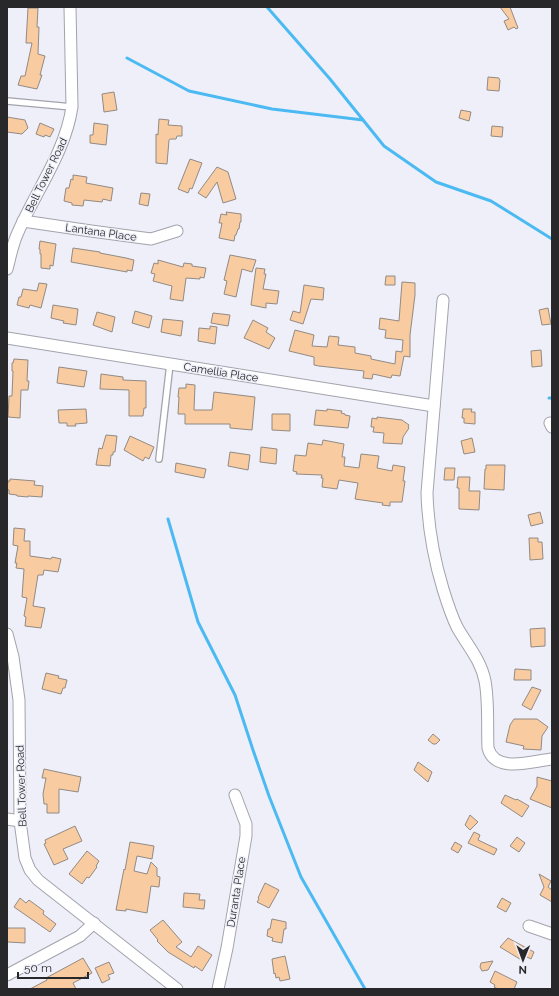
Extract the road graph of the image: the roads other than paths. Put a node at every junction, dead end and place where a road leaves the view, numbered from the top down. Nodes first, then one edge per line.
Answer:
1 (70, 7) edge
2 (7, 101) edge
3 (72, 107) junction
4 (24, 221) junction
5 (177, 231) dead end
6 (7, 269) edge
7 (443, 300) dead end
8 (7, 338) edge
9 (170, 364) junction
10 (434, 406) junction
11 (159, 459) dead end
12 (7, 634) edge
13 (552, 759) edge
14 (235, 795) dead end
15 (7, 819) edge
16 (20, 821) junction
17 (94, 923) junction
18 (529, 926) dead end
19 (552, 934) edge
20 (7, 975) edge
21 (177, 989) edge
22 (218, 989) edge

1 - 3 street, Bell Tower Road
2 - 3 lane
3 - 4 street, Bell Tower Road
4 - 5 street, Lantana Place
4 - 6 street, Bell Tower Road
7 - 10 street
8 - 9 street, Camellia Place
9 - 10 street, Camellia Place
9 - 11 lane
10 - 13 street
12 - 16 street, Bell Tower Road
14 - 22 street, Duranta Place
15 - 16 street
16 - 17 street, Bell Tower Road
17 - 20 street
17 - 21 street, Bell Tower Road
18 - 19 street

